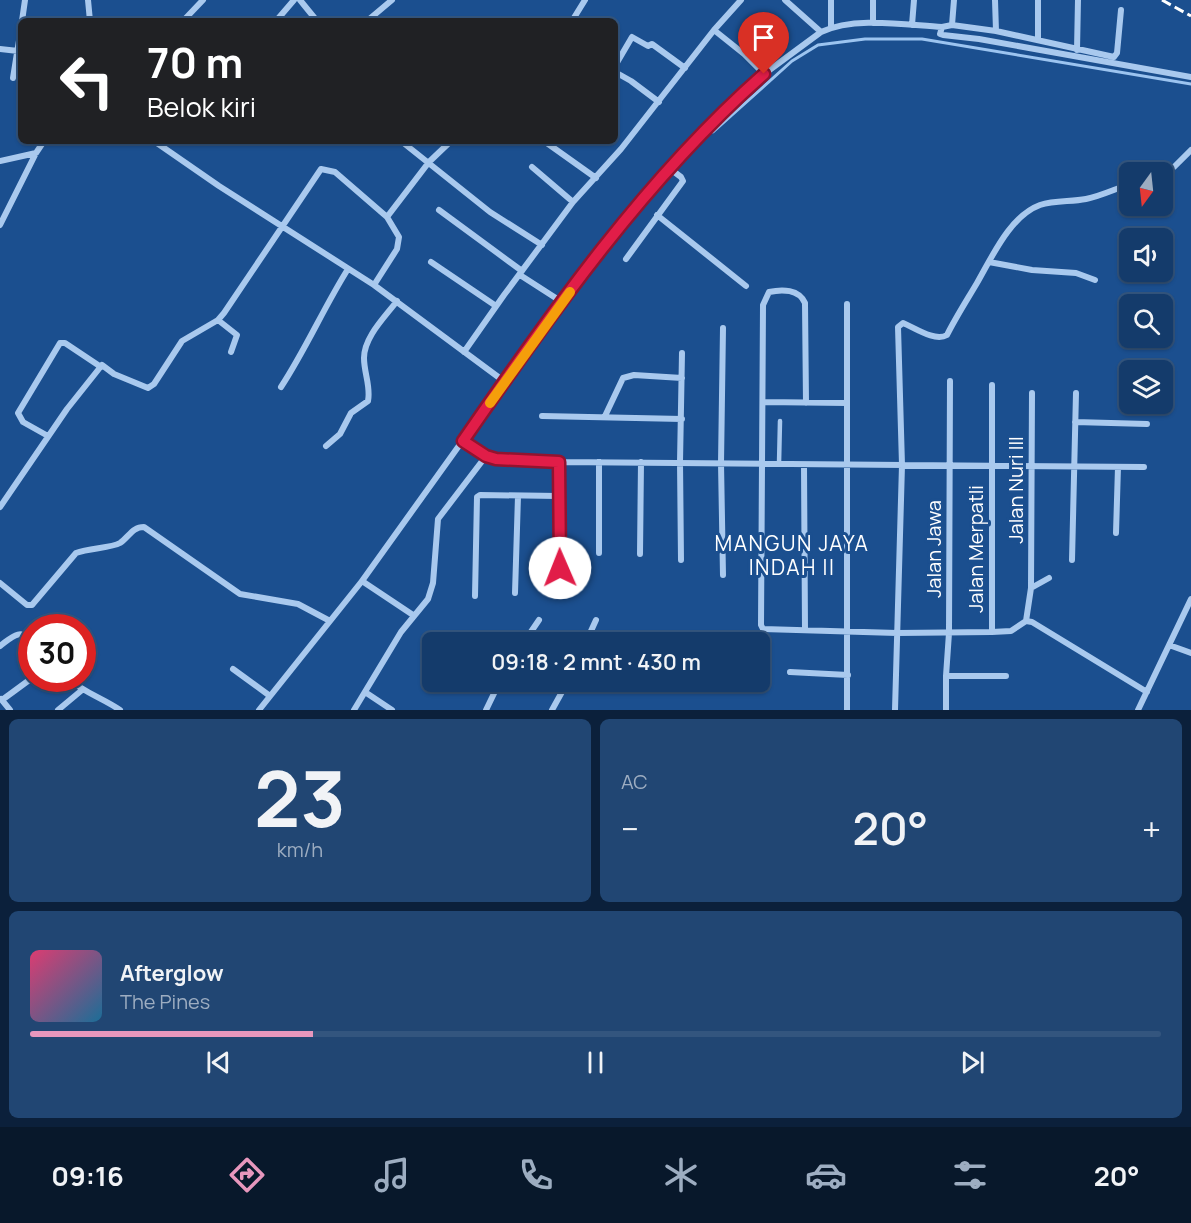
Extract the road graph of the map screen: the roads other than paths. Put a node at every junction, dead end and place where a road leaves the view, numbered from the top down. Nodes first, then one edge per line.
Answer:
1 (25, 0) edge
2 (88, 0) edge
3 (203, 0) edge
4 (294, 0) edge
5 (300, 0) edge
6 (392, 0) edge
7 (585, 0) edge
8 (741, 0) edge
9 (785, 0) edge
10 (831, 0) edge
11 (873, 0) edge
12 (914, 0) edge
13 (954, 0) edge
14 (995, 0) edge
15 (1038, 0) edge
16 (1078, 0) edge
17 (1121, 10) dead end
18 (22, 18) edge
19 (92, 18) edge
20 (186, 18) edge
21 (279, 18) edge
22 (315, 18) edge
23 (371, 18) edge
24 (574, 18) edge
25 (873, 23) junction
26 (952, 25) junction
27 (912, 26) junction
28 (831, 27) junction
29 (942, 27) junction
30 (714, 30) junction
31 (821, 32) junction
32 (996, 32) junction
33 (1038, 40) junction
34 (0, 49) edge
35 (1077, 50) junction
36 (18, 51) joint
37 (618, 61) edge
38 (685, 68) junction
39 (618, 74) edge
40 (764, 74) junction
41 (1191, 77) edge
42 (14, 78) dead end
43 (659, 102) junction
44 (42, 144) edge
45 (158, 144) edge
46 (405, 144) edge
47 (448, 144) edge
48 (548, 144) edge
49 (1191, 150) edge
50 (36, 153) junction
51 (0, 161) edge
52 (429, 162) junction
53 (532, 167) dead end
54 (1173, 167) edge
55 (669, 168) junction
56 (596, 178) junction
57 (1119, 188) edge
58 (573, 202) junction
59 (439, 210) dead end
60 (657, 215) junction
61 (387, 217) junction
62 (0, 225) edge
63 (282, 227) junction
64 (542, 245) junction
65 (626, 259) dead end
66 (431, 262) dead end
67 (990, 262) junction
68 (348, 269) junction
69 (521, 273) junction
70 (1095, 280) dead end
71 (374, 285) junction
72 (747, 286) dead end
73 (397, 301) junction
74 (562, 302) junction
75 (848, 304) dead end
76 (496, 306) junction
77 (218, 320) junction
78 (723, 328) dead end
79 (231, 352) dead end
80 (465, 352) junction
81 (682, 353) dead end
82 (101, 367) junction
83 (682, 378) junction
84 (505, 381) junction
85 (950, 381) dead end
86 (992, 385) dead end
87 (281, 387) dead end
88 (1032, 393) dead end
89 (1076, 393) dead end
90 (763, 402) junction
91 (806, 403) junction
92 (847, 403) junction
93 (542, 416) dead end
94 (606, 416) junction
95 (682, 419) junction
96 (780, 421) dead end
97 (1075, 422) junction
98 (1147, 424) dead end
99 (48, 436) junction
100 (463, 441) junction
101 (326, 446) dead end
102 (486, 456) junction
103 (559, 462) junction
104 (599, 462) junction
105 (641, 462) junction
106 (680, 462) junction
107 (721, 463) junction
108 (763, 464) junction
109 (779, 464) junction
110 (804, 465) junction
111 (847, 465) junction
112 (902, 465) junction
113 (950, 465) junction
114 (992, 466) junction
115 (1032, 466) junction
116 (1073, 467) junction
117 (1118, 467) junction
118 (1144, 467) dead end
119 (558, 495) junction
120 (518, 496) junction
121 (0, 507) edge
122 (1116, 533) dead end
123 (599, 553) dead end
124 (640, 554) dead end
125 (681, 560) dead end
126 (1072, 560) dead end
127 (560, 568) dead end
128 (723, 575) dead end
129 (1049, 578) dead end
130 (362, 581) junction
131 (0, 583) edge
132 (1031, 588) junction
133 (515, 593) dead end
134 (475, 596) dead end
135 (1191, 599) edge
136 (413, 615) junction
137 (539, 620) dead end
138 (596, 620) dead end
139 (330, 621) junction
140 (1026, 621) junction
141 (805, 630) junction
142 (531, 632) edge
143 (591, 632) edge
144 (849, 632) junction
145 (992, 632) junction
146 (897, 633) junction
147 (949, 633) junction
148 (18, 634) edge
149 (1169, 645) junction
150 (0, 646) edge
151 (1191, 653) edge
152 (233, 669) dead end
153 (790, 672) dead end
154 (848, 675) junction
155 (946, 676) junction
156 (1005, 676) dead end
157 (18, 687) edge
158 (80, 692) edge
159 (86, 692) edge
160 (365, 692) junction
161 (495, 692) edge
162 (562, 692) edge
163 (1147, 692) junction
164 (270, 696) junction
165 (1, 699) edge
166 (10, 710) edge
167 (58, 710) edge
168 (120, 710) edge
169 (259, 710) edge
170 (354, 710) edge
171 (392, 710) edge
172 (486, 710) edge
173 (552, 710) edge
174 (848, 710) edge
175 (894, 710) edge
176 (946, 710) edge
177 (1138, 710) edge

1 - 18 street
2 - 19 street
3 - 20 street
4 - 21 street
5 - 22 street
6 - 23 street
7 - 24 street
8 - 30 street
9 - 31 street
10 - 28 street
11 - 25 street
12 - 27 street
13 - 26 street
14 - 32 street
15 - 33 street
16 - 35 street
17 - 35 street
25 - 27 street
25 - 28 street
26 - 29 street
26 - 32 street
27 - 29 street
28 - 31 street
29 - 41 street
30 - 38 street
30 - 40 street
31 - 40 street
32 - 33 street
33 - 35 street
34 - 36 street
36 - 42 street
37 - 38 street
38 - 43 street
39 - 43 street
40 - 55 street
43 - 56 street
44 - 50 street
45 - 63 street
46 - 52 street
47 - 52 street
48 - 56 street
49 - 54 street
50 - 51 street
50 - 62 street
52 - 61 street
52 - 64 street
53 - 58 street
55 - 60 street
55 - 74 street
56 - 58 street
57 - 67 street
58 - 64 street
59 - 69 street
60 - 65 street
60 - 72 street
61 - 63 street
61 - 71 street
63 - 68 street
63 - 77 street
64 - 69 street
66 - 76 street
67 - 70 street
67 - 112 street
68 - 71 street
68 - 87 street
69 - 74 street
69 - 76 street
71 - 73 street
73 - 80 street
73 - 101 street
74 - 84 street
75 - 92 street
76 - 80 street
77 - 79 street
77 - 82 street
78 - 107 street
80 - 84 street
81 - 83 street
82 - 99 street
82 - 99 street
83 - 94 street
83 - 95 street
84 - 100 street
85 - 113 street, Jalan Jawa
86 - 114 street, Jalan Merpatli
88 - 115 street, Jalan Nuri III
89 - 97 street
90 - 91 street
90 - 91 street
90 - 108 street
91 - 92 street
92 - 111 street
93 - 94 street
94 - 95 street
95 - 106 street
96 - 109 lane
97 - 98 street
97 - 116 street
99 - 121 street
100 - 102 street
100 - 130 street
102 - 103 street
102 - 136 street
103 - 104 street
103 - 119 street
104 - 105 street
104 - 123 street
105 - 106 street
105 - 124 street
106 - 107 street
106 - 125 street
107 - 108 street
107 - 128 street
108 - 109 street
108 - 141 street
109 - 110 street
110 - 111 street
110 - 141 street
111 - 112 street
111 - 144 street
112 - 113 street
112 - 146 street
113 - 114 street
113 - 147 street, Jalan Jawa
114 - 115 street
114 - 145 street, Jalan Merpatli
115 - 116 street
115 - 132 street, Jalan Nuri III
116 - 117 street
116 - 126 street
117 - 118 street
117 - 122 street
119 - 120 street
119 - 127 street
120 - 133 street
120 - 134 street
129 - 132 street
130 - 136 street
130 - 139 street
131 - 139 street
132 - 140 street, Jalan Nuri III
135 - 149 street
136 - 160 street
137 - 142 street
138 - 143 street
139 - 164 street
140 - 145 street
140 - 163 street
141 - 144 street
144 - 146 street
144 - 154 street
145 - 147 street
146 - 147 street
146 - 175 street
147 - 155 street, Jalan Jawa
148 - 150 street
149 - 151 street
149 - 163 street
152 - 164 street
153 - 154 street
154 - 174 street
155 - 156 street
155 - 176 street, Jalan Jawa
157 - 165 street
158 - 167 street
159 - 168 street
160 - 170 street
160 - 171 street
161 - 172 street
162 - 173 street
163 - 177 street
164 - 169 street
165 - 166 street

